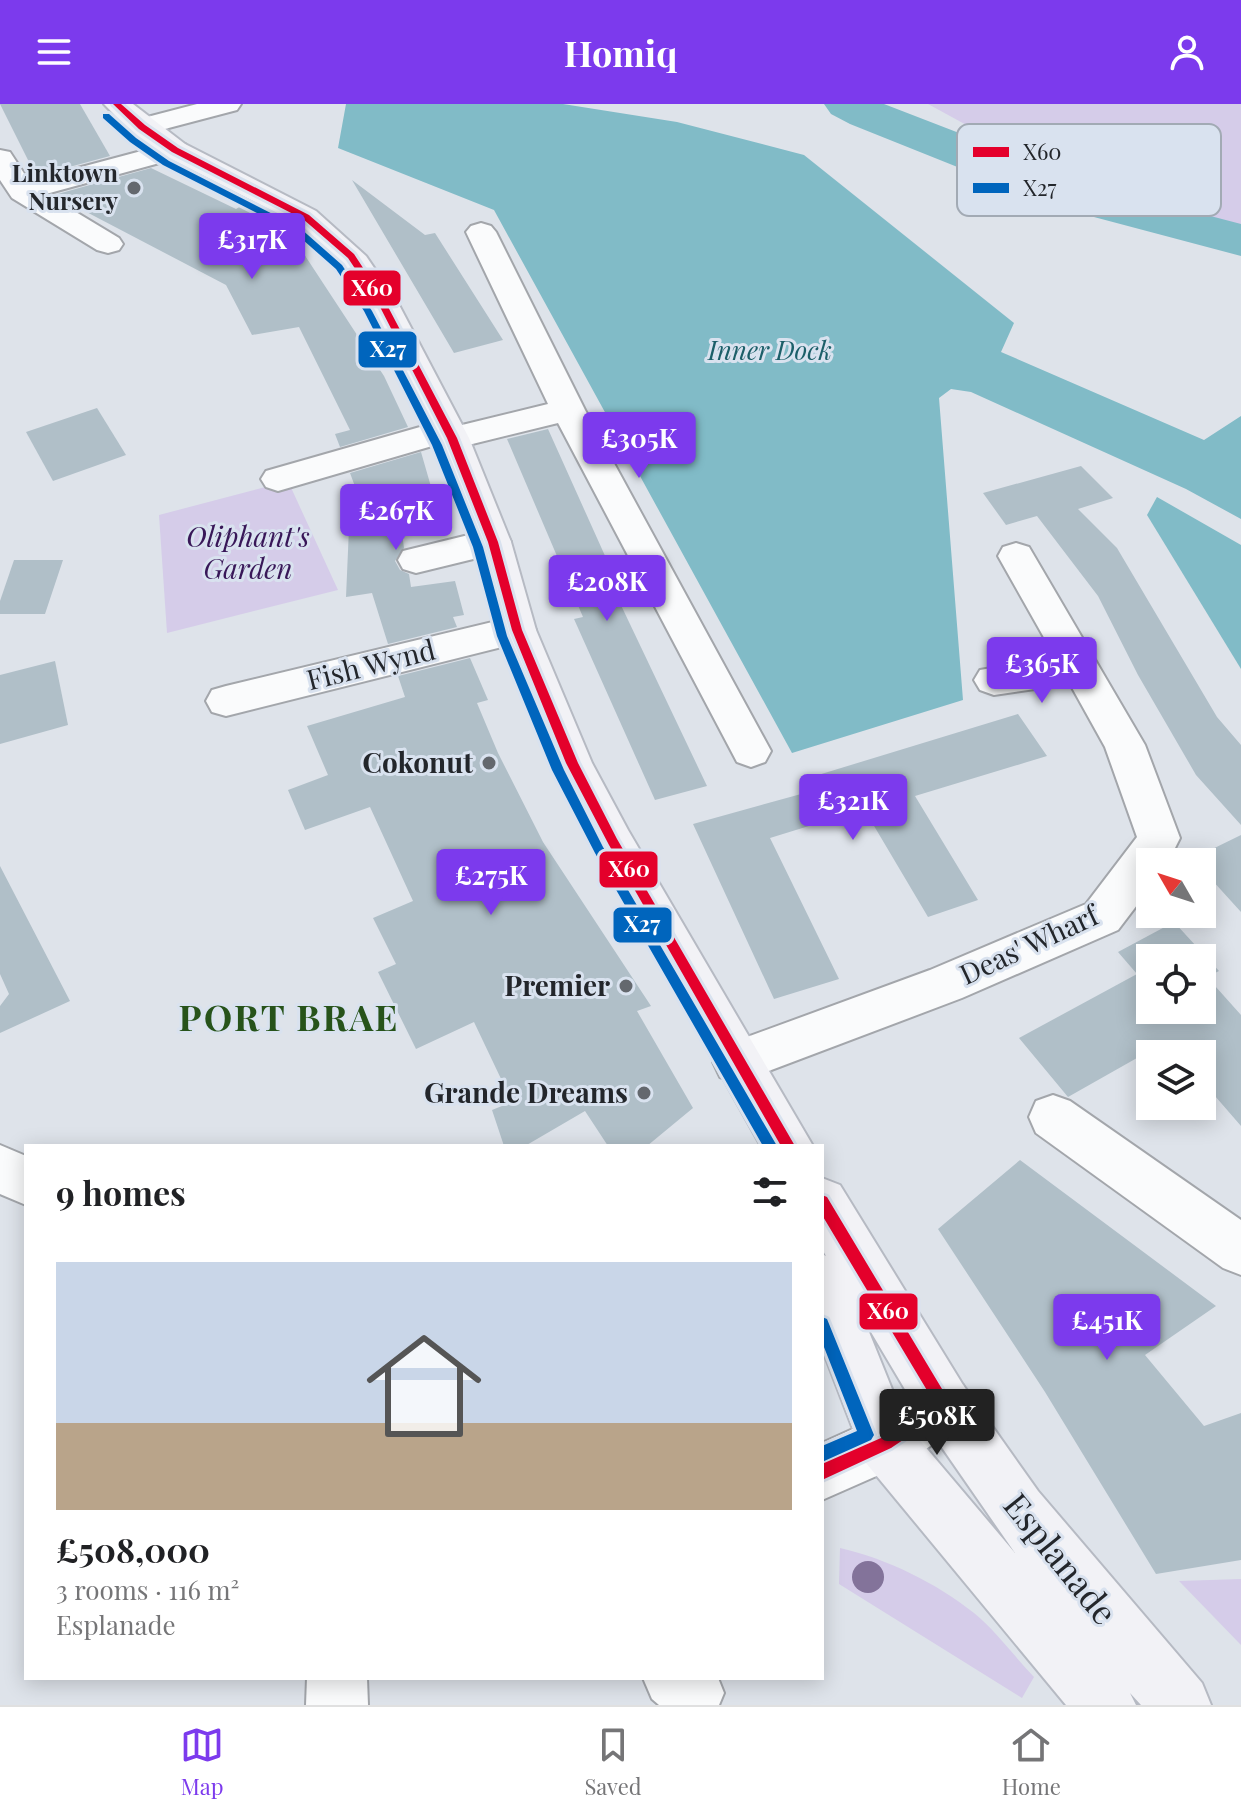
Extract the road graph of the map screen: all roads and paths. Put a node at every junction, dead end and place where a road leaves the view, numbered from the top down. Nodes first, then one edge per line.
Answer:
1 (228, 104) edge
2 (130, 116) edge
3 (175, 150) junction
4 (0, 158) edge
5 (22, 192) junction
6 (481, 232) dead end
7 (108, 244) dead end
8 (568, 410) junction
9 (450, 434) junction
10 (278, 479) dead end
11 (493, 542) junction
12 (1016, 556) dead end
13 (416, 560) dead end
14 (517, 630) junction
15 (1080, 668) junction
16 (994, 680) dead end
17 (226, 701) dead end
18 (751, 751) dead end
19 (737, 1062) junction
20 (1053, 1117) dead end
21 (769, 1144) edge
22 (787, 1144) edge
23 (0, 1168) edge
24 (24, 1180) edge
25 (824, 1205) edge
26 (1241, 1250) edge
27 (824, 1285) edge
28 (944, 1404) junction
29 (886, 1443) junction
30 (824, 1471) edge
31 (337, 1680) edge
32 (337, 1705) edge
33 (1105, 1705) edge
34 (1180, 1705) edge

1 - 2 street
2 - 3 main road
3 - 5 street
3 - 9 main road
4 - 5 street
5 - 7 street
6 - 8 street
8 - 9 street
8 - 18 street
9 - 10 street
9 - 11 main road
11 - 13 street
11 - 14 main road
12 - 15 street, Deas' Wharf
14 - 17 street, Fish Wynd
14 - 19 main road
15 - 16 street
15 - 19 street, Deas' Wharf
19 - 21 main road
19 - 22 main road
20 - 26 street
23 - 24 street
25 - 28 main road, Esplanade
27 - 29 main road, Esplanade
28 - 29 street
28 - 34 main road, Esplanade
29 - 30 street
29 - 33 main road, Esplanade
31 - 32 street

